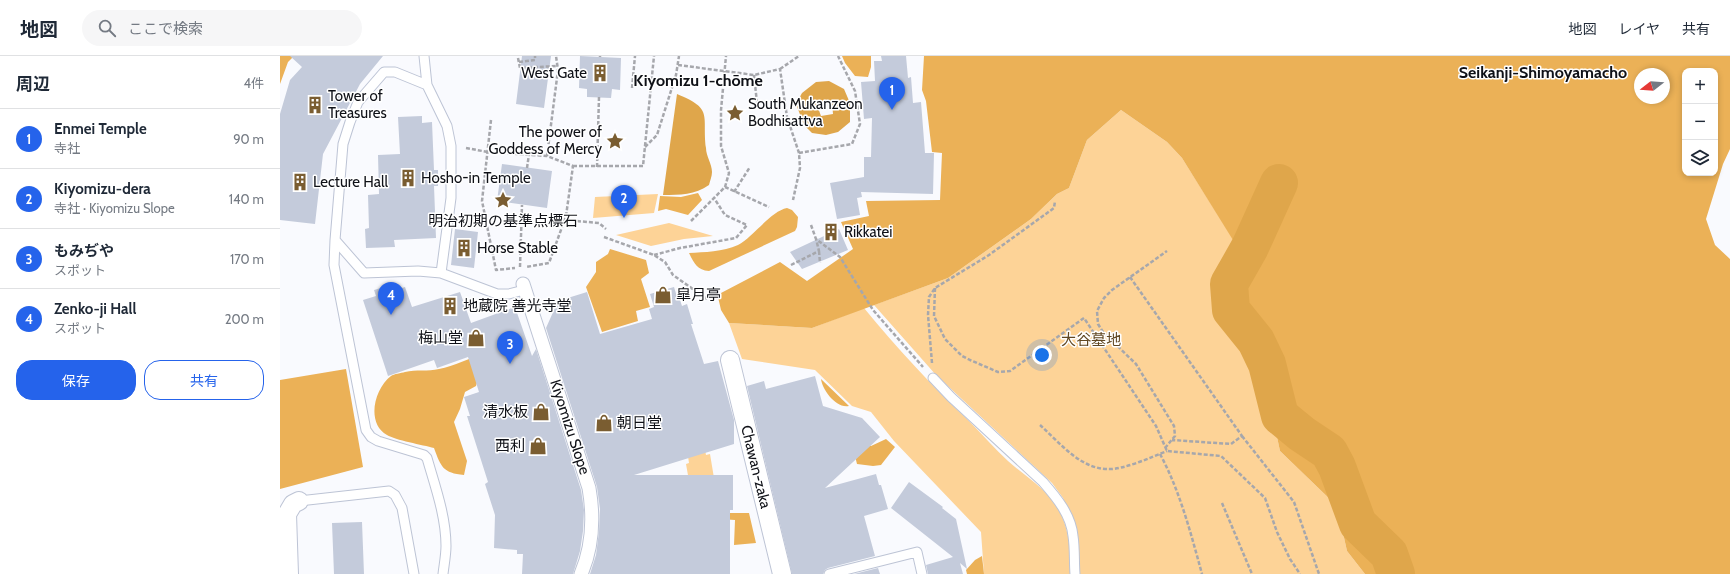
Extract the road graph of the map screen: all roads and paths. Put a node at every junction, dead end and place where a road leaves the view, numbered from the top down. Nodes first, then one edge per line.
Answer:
1 (424, 56) edge
2 (535, 56) edge
3 (556, 56) edge
4 (635, 56) edge
5 (654, 56) edge
6 (679, 56) edge
7 (726, 56) edge
8 (799, 56) edge
9 (838, 56) edge
10 (518, 58) dead end
11 (519, 62) junction
12 (678, 65) junction
13 (557, 66) junction
14 (780, 69) junction
15 (726, 71) junction
16 (754, 75) junction
17 (427, 85) junction
18 (632, 88) dead end
19 (599, 97) dead end
20 (757, 103) dead end
21 (491, 120) dead end
22 (451, 146) junction
23 (645, 147) junction
24 (488, 152) junction
25 (799, 153) junction
26 (529, 154) junction
27 (547, 156) junction
28 (573, 166) junction
29 (597, 167) junction
30 (750, 167) dead end
31 (527, 168) dead end
32 (725, 187) junction
33 (734, 192) junction
34 (714, 198) junction
35 (792, 200) dead end
36 (1055, 201) dead end
37 (522, 205) dead end
38 (769, 207) dead end
39 (565, 220) junction
40 (690, 221) dead end
41 (811, 225) dead end
42 (606, 228) dead end
43 (604, 237) dead end
44 (816, 238) junction
45 (335, 240) junction
46 (819, 251) junction
47 (1167, 251) dead end
48 (654, 255) junction
49 (820, 263) dead end
50 (791, 265) dead end
51 (520, 268) junction
52 (441, 273) junction
53 (1130, 277) junction
54 (523, 287) joint
55 (935, 288) junction
56 (707, 299) dead end
57 (470, 301) dead end
58 (465, 302) dead end
59 (730, 360) dead end
60 (933, 378) junction
61 (1040, 425) dead end
62 (1242, 436) junction
63 (1172, 440) junction
64 (1166, 449) junction
65 (1160, 454) junction
66 (299, 501) joint
67 (1222, 504) dead end
68 (286, 570) edge
69 (414, 574) edge
70 (444, 574) edge
71 (581, 574) edge
72 (782, 574) edge
73 (828, 574) edge
74 (922, 574) edge
75 (1075, 574) edge
76 (1202, 574) edge
77 (1252, 574) edge
78 (1300, 574) edge
79 (1319, 574) edge

1 - 17 lane
2 - 11 path
3 - 13 path
4 - 18 path
5 - 23 path
6 - 12 path
7 - 15 path
8 - 14 path
9 - 25 path
10 - 11 path
11 - 13 path
12 - 15 path
12 - 23 path
13 - 27 path
14 - 16 path
14 - 25 path
15 - 16 path
15 - 32 path
16 - 20 path
17 - 22 lane
17 - 45 lane
19 - 29 path
21 - 24 path
22 - 24 path
22 - 52 lane
23 - 29 path
24 - 26 path
24 - 51 path
25 - 35 path
26 - 27 path
26 - 31 path
27 - 28 path
28 - 29 path
28 - 39 path
30 - 33 path
32 - 33 path
32 - 34 path
33 - 38 path
34 - 40 path
34 - 48 path
36 - 55 path
37 - 51 path
39 - 42 path
39 - 51 path
41 - 44 path
43 - 48 path
44 - 46 path
44 - 60 path
45 - 52 lane
45 - 70 lane
46 - 49 path
46 - 50 path
47 - 53 path
48 - 56 path
52 - 54 lane
53 - 62 path
53 - 63 path
54 - 71 street, Kiyomizu Slope
55 - 60 path
55 - 64 path
57 - 58 path
59 - 72 street, Chawan-zaka
60 - 75 lane
61 - 65 path
62 - 63 path
62 - 79 path
63 - 64 path
64 - 65 path
64 - 78 path
65 - 76 path
66 - 68 street
66 - 69 lane
67 - 77 path
73 - 74 lane

